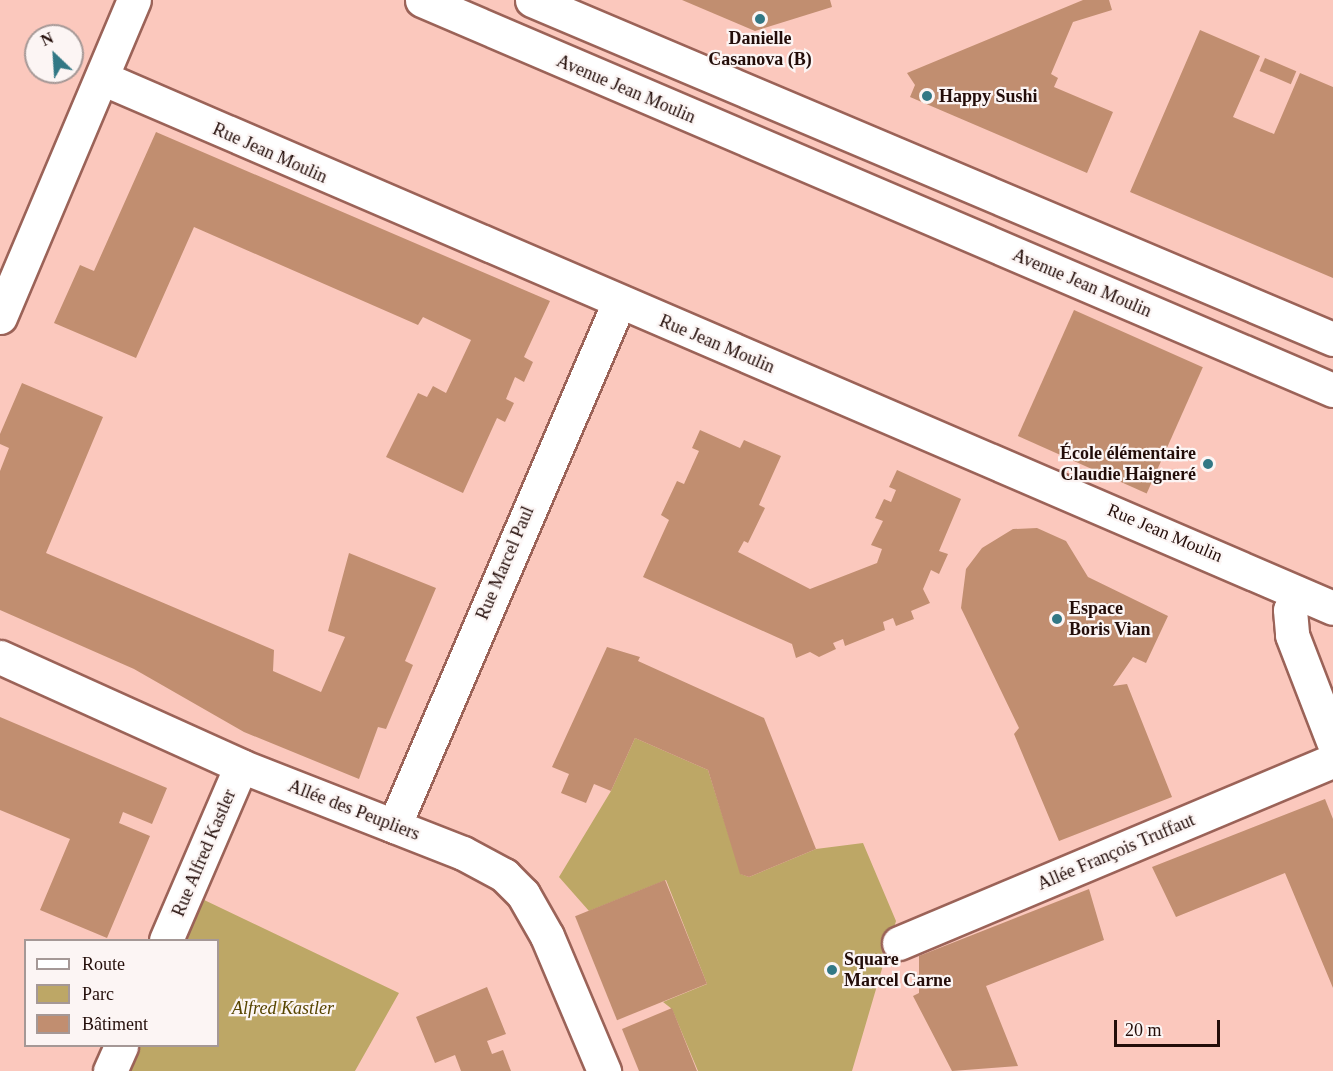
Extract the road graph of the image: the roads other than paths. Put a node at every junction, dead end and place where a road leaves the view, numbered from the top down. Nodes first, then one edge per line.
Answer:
1 (134, 0) edge
2 (422, 0) edge
3 (532, 0) edge
4 (102, 78) junction
5 (847, 132) junction
6 (831, 175) junction
7 (620, 302) junction
8 (0, 317) edge
9 (1333, 339) edge
10 (1333, 390) edge
11 (1297, 593) junction
12 (1333, 608) edge
13 (0, 657) edge
14 (1333, 741) edge
15 (1333, 761) edge
16 (241, 766) junction
17 (394, 826) junction
18 (166, 939) edge
19 (899, 943) dead end
20 (121, 1047) edge
21 (110, 1071) edge
22 (604, 1071) edge

1 - 4 street
2 - 6 street, Avenue Jean Moulin
3 - 5 street
4 - 7 street, Rue Jean Moulin
4 - 8 street
5 - 6 street
5 - 9 street
6 - 10 street, Avenue Jean Moulin
7 - 11 street, Rue Jean Moulin
7 - 17 street, Rue Marcel Paul
11 - 12 street, Rue Jean Moulin
11 - 14 street
13 - 16 street, Allée des Peupliers
15 - 19 street, Allée François Truffaut
16 - 17 street, Allée des Peupliers
16 - 18 street, Rue Alfred Kastler
17 - 22 street, Allée des Peupliers
20 - 21 street

